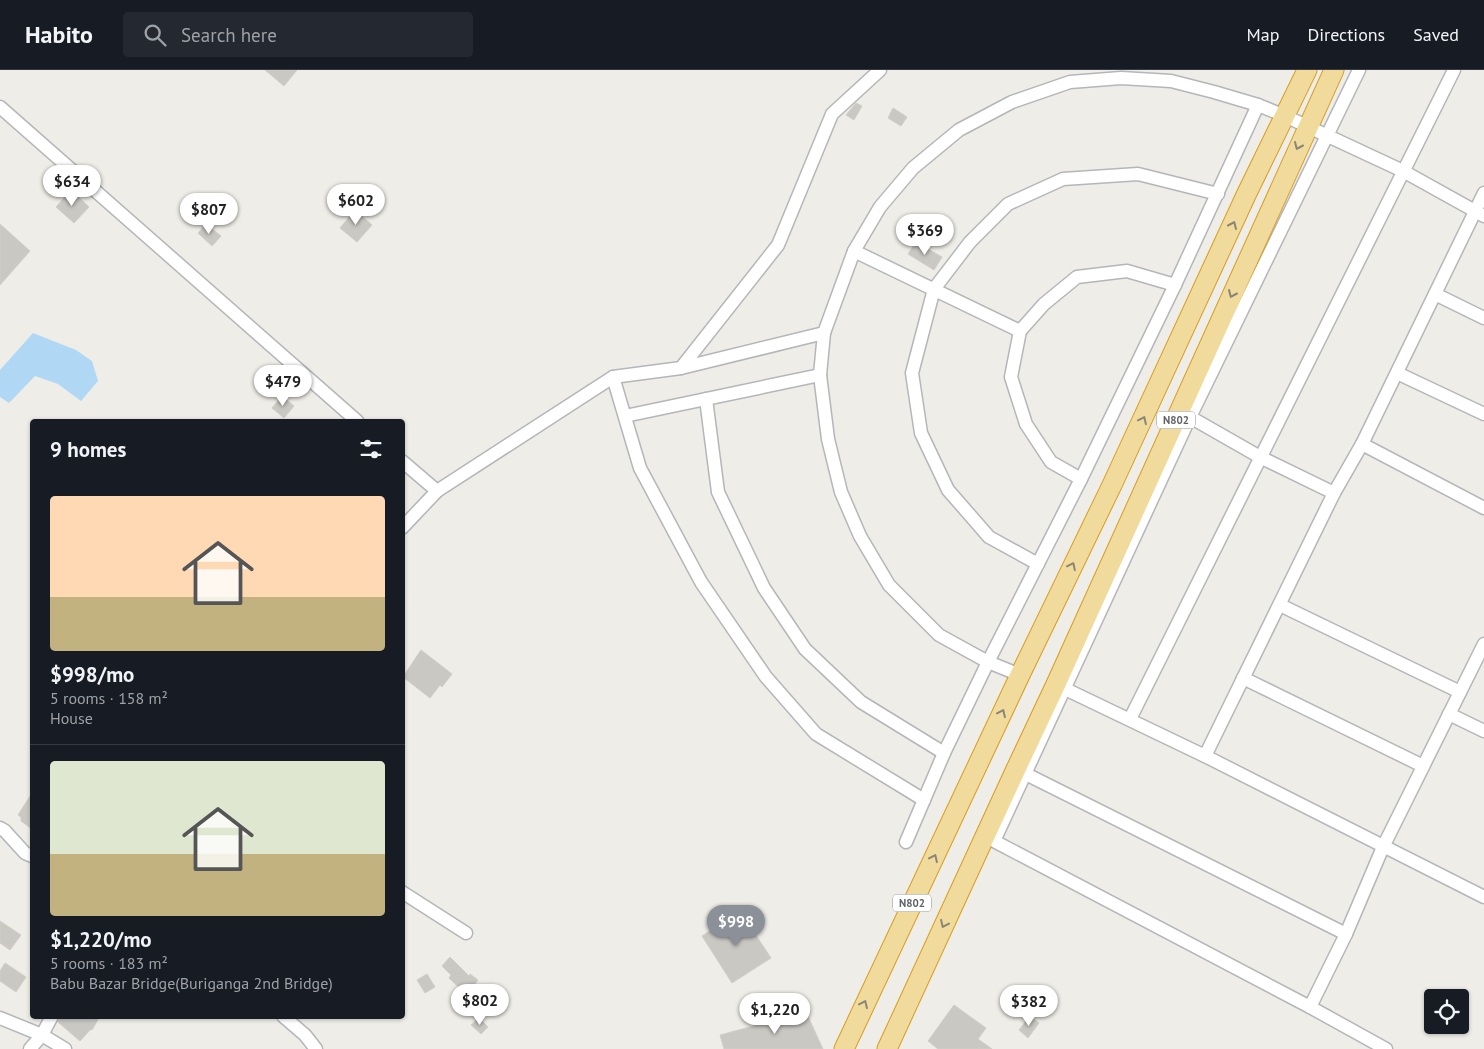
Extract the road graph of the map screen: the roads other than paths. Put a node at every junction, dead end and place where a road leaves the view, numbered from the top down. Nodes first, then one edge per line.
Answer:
1 (880, 70) edge
2 (1307, 70) edge
3 (1334, 70) edge
4 (1359, 70) edge
5 (1454, 70) edge
6 (1258, 104) junction
7 (0, 107) edge
8 (1285, 116) junction
9 (1308, 126) junction
10 (1328, 136) junction
11 (1403, 171) junction
12 (1484, 193) edge
13 (1218, 194) junction
14 (1479, 214) edge
15 (854, 251) junction
16 (1175, 285) junction
17 (934, 289) junction
18 (1435, 294) junction
19 (1484, 318) edge
20 (1020, 331) junction
21 (824, 334) junction
22 (681, 368) junction
23 (1397, 373) junction
24 (820, 375) junction
25 (613, 377) junction
26 (706, 399) junction
27 (1484, 414) edge
28 (625, 416) junction
29 (1190, 417) junction
30 (356, 419) edge
31 (1362, 444) junction
32 (1260, 457) junction
33 (405, 464) edge
34 (1081, 479) junction
35 (437, 491) junction
36 (1334, 493) junction
37 (1484, 508) edge
38 (405, 525) edge
39 (1038, 564) junction
40 (1280, 605) junction
41 (1484, 644) edge
42 (988, 662) junction
43 (1020, 675) junction
44 (1243, 678) junction
45 (1061, 686) junction
46 (1460, 692) junction
47 (1449, 714) junction
48 (1130, 719) junction
49 (1484, 732) edge
50 (944, 753) junction
51 (1206, 756) junction
52 (1423, 766) junction
53 (1020, 771) junction
54 (924, 800) junction
55 (0, 828) edge
56 (906, 842) dead end
57 (1383, 847) junction
58 (30, 855) edge
59 (405, 894) edge
60 (1484, 897) edge
61 (466, 933) dead end
62 (1346, 934) junction
63 (1310, 1007) junction
64 (0, 1018) edge
65 (50, 1019) edge
66 (286, 1019) edge
67 (42, 1035) junction
68 (30, 1049) edge
69 (65, 1049) edge
70 (316, 1049) edge
71 (844, 1049) edge
72 (887, 1049) edge
73 (1386, 1049) edge

1 - 22 street
2 - 8 highway, N802
3 - 9 highway, N802
4 - 10 street
5 - 11 street
6 - 8 street
6 - 13 street
6 - 15 street
7 - 30 street
8 - 9 street
43 -> 8 highway, N802
9 - 10 street
9 -> 45 highway, N802
10 - 11 street
10 - 29 street
11 - 14 street
11 - 32 street
12 - 14 street
13 - 16 street
13 - 17 street
14 - 18 street
15 - 17 street
15 - 21 street
16 - 20 street
16 - 34 street
17 - 20 street
17 - 39 street
18 - 19 street
18 - 23 street
20 - 34 street
21 - 22 street
21 - 24 street
22 - 25 street
23 - 27 street
23 - 31 street
24 - 26 street
24 - 42 street
25 - 28 street
25 - 35 street
26 - 28 street
26 - 50 street
28 - 54 street
29 - 32 street
29 - 45 street
31 - 36 street
31 - 37 street
32 - 36 street
32 - 48 street
33 - 35 street
34 - 39 street
35 - 38 street
36 - 40 street
39 - 42 street
40 - 44 street
40 - 46 street
41 - 46 street
42 - 43 street
42 - 50 street
71 -> 43 highway, N802
44 - 51 street
44 - 52 street
45 - 48 street
45 - 53 highway, N802
46 - 47 street
47 - 49 street
47 - 52 street
48 - 51 street
50 - 54 street
51 - 57 street
52 - 57 street
53 - 62 street
53 - 63 street
53 -> 72 highway, N802
54 - 56 street
55 - 58 street
57 - 60 street
57 - 62 street
59 - 61 street
62 - 63 street
63 - 73 street
64 - 67 street
65 - 67 street
66 - 70 street
67 - 68 street
67 - 69 street

